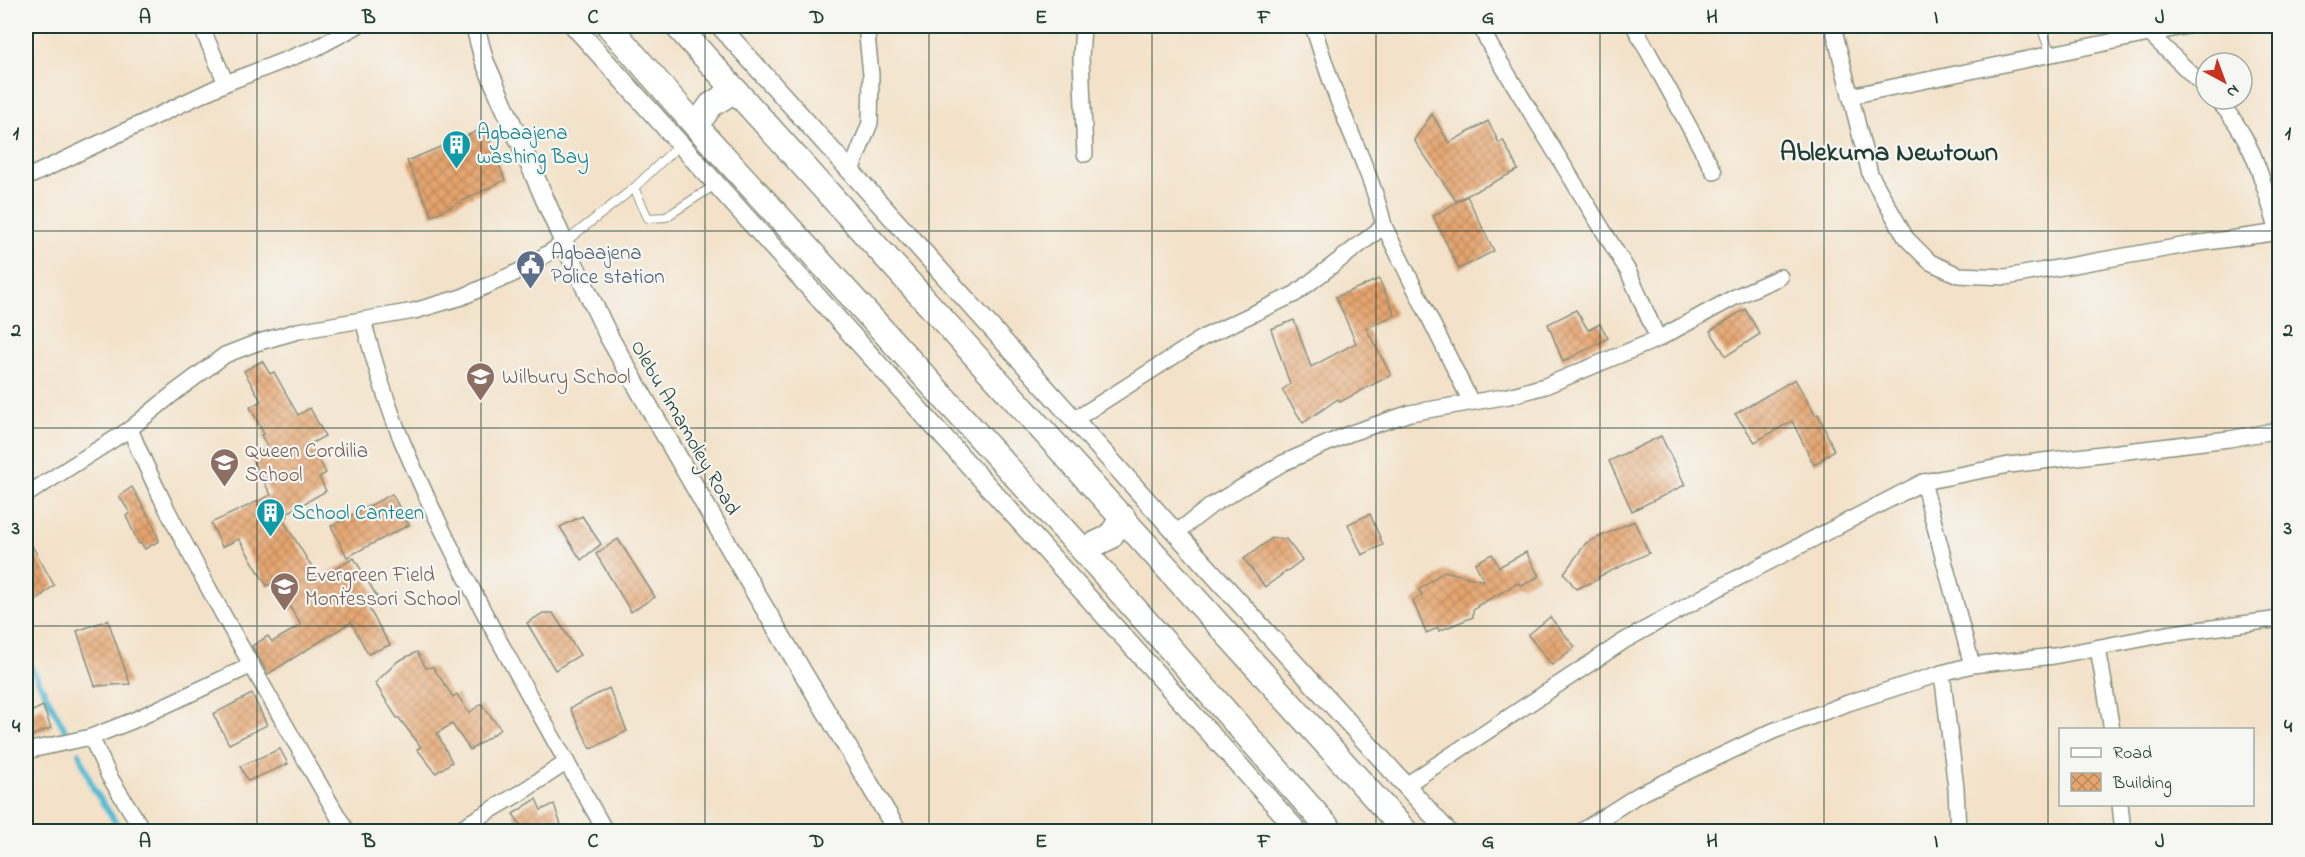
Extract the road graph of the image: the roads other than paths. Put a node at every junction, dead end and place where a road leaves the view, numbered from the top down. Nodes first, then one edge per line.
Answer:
1 (201, 26) edge
2 (357, 26) edge
3 (475, 26) edge
4 (574, 26) edge
5 (609, 26) edge
6 (677, 26) edge
7 (720, 26) edge
8 (866, 26) edge
9 (1083, 26) edge
10 (1313, 26) edge
11 (1480, 26) edge
12 (1634, 26) edge
13 (1833, 26) edge
14 (2041, 26) edge
15 (2187, 26) edge
16 (2149, 29) edge
17 (2051, 55) junction
18 (2194, 76) edge
19 (226, 83) junction
20 (735, 90) junction
21 (1850, 96) junction
22 (2226, 111) edge
23 (696, 126) junction
24 (680, 144) junction
25 (1085, 154) dead end
26 (851, 171) junction
27 (1714, 172) dead end
28 (26, 178) edge
29 (716, 185) junction
30 (634, 188) junction
31 (1384, 226) junction
32 (2279, 232) edge
33 (564, 243) junction
34 (1780, 277) dead end
35 (363, 321) junction
36 (1658, 339) junction
37 (1470, 402) junction
38 (1074, 420) junction
39 (130, 429) junction
40 (2280, 430) edge
41 (1923, 482) junction
42 (26, 495) edge
43 (1123, 517) junction
44 (1176, 533) junction
45 (1083, 550) junction
46 (2280, 619) edge
47 (2098, 648) junction
48 (252, 665) junction
49 (1972, 665) junction
50 (1942, 673) junction
51 (2112, 728) edge
52 (92, 737) junction
53 (26, 751) edge
54 (567, 762) junction
55 (1406, 785) junction
56 (2120, 806) edge
57 (144, 831) edge
58 (346, 831) edge
59 (454, 831) edge
60 (606, 831) edge
61 (898, 831) edge
62 (1299, 831) edge
63 (1332, 831) edge
64 (1406, 831) edge
65 (1448, 831) edge
66 (1580, 831) edge
67 (1958, 831) edge
68 (2123, 831) edge

1 - 19 street
2 - 19 street
3 - 33 street, Olebu Amamoley Road
4 - 24 street
5 - 23 main road
6 - 20 main road
7 - 26 street
8 - 26 street
9 - 25 street
10 - 31 street
11 - 36 street
12 - 27 street
13 - 21 street
14 - 17 lane
15 - 16 street
16 - 17 street
16 - 18 street
17 - 21 street
19 - 28 street
20 - 23 main road
20 - 43 main road
21 - 32 street
22 - 32 street
23 - 45 main road
24 - 29 street
24 - 30 lane
26 - 38 street
29 - 30 lane
29 - 62 street
30 - 33 lane
31 - 37 street
31 - 38 street
33 - 35 street
33 - 61 street, Olebu Amamoley Road
34 - 36 street
35 - 39 street
35 - 54 street
36 - 37 street
37 - 44 street
38 - 44 street
39 - 42 street
39 - 48 street
40 - 41 street
41 - 49 street
41 - 55 street
43 - 45 main road
43 - 64 main road
44 - 55 street
45 - 63 main road
46 - 47 street
47 - 49 street
47 - 51 street
48 - 52 street
48 - 58 street
49 - 50 street
50 - 66 street
50 - 67 street
52 - 53 street
52 - 57 street
54 - 59 street
54 - 60 street
55 - 65 street
56 - 68 street

